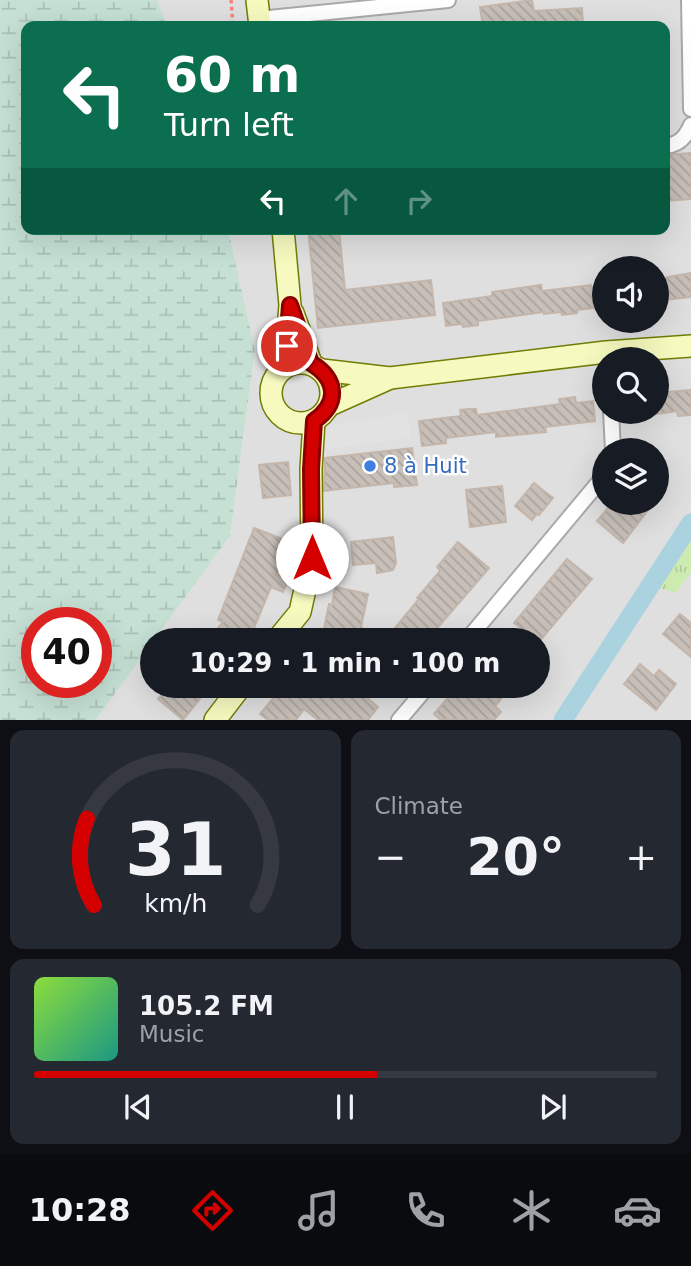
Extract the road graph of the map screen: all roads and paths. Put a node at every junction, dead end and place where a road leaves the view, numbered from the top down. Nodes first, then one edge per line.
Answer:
1 (231, 0) edge
2 (448, 0) edge
3 (689, 0) edge
4 (259, 15) edge
5 (233, 21) edge
6 (691, 109) edge
7 (691, 125) edge
8 (670, 145) edge
9 (284, 235) edge
10 (290, 305) junction
11 (691, 346) edge
12 (669, 349) edge
13 (592, 358) edge
14 (285, 367) junction
15 (316, 367) junction
16 (390, 378) junction
17 (330, 405) junction
18 (303, 422) junction
19 (592, 490) edge
20 (287, 628) edge
21 (477, 628) edge
22 (232, 698) edge
23 (418, 698) edge
24 (215, 720) edge
25 (399, 720) edge

1 - 5 path
2 - 4 street
3 - 6 street
7 - 8 street
9 - 10 street
10 - 14 street
10 - 15 street
11 - 12 street
13 - 16 street
14 - 15 street
14 - 18 street
15 - 16 street
15 - 17 street
16 - 17 street
17 - 18 street
18 - 20 street
19 - 21 street
22 - 24 street
23 - 25 street

